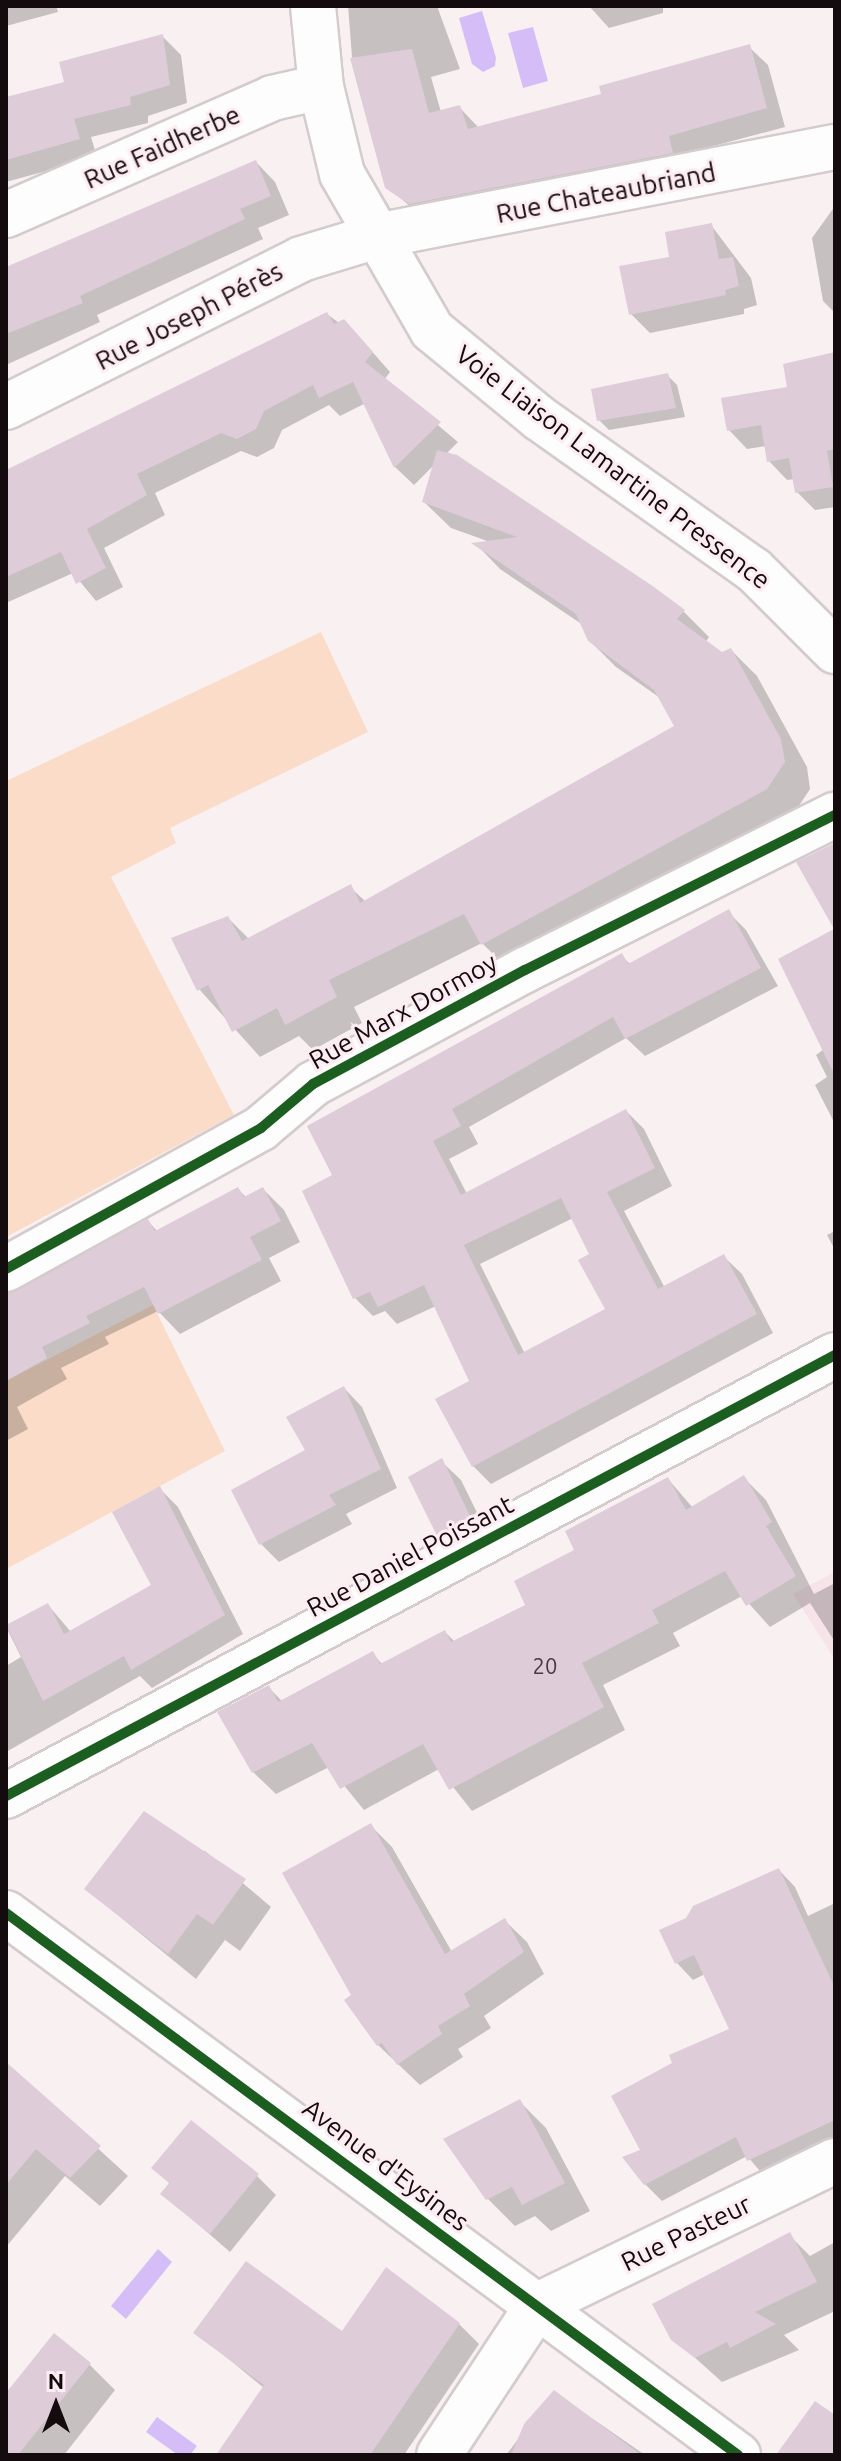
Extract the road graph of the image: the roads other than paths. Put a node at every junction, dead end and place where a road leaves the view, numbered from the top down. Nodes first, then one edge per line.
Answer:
1 (313, 6) edge
2 (321, 87) junction
3 (835, 147) edge
4 (6, 215) edge
5 (377, 236) junction
6 (6, 407) edge
7 (835, 651) edge
8 (835, 815) edge
9 (6, 1269) edge
10 (835, 1355) edge
11 (6, 1796) edge
12 (9, 1920) edge
13 (835, 2161) edge
14 (538, 2305) junction
15 (439, 2455) edge
16 (738, 2455) edge

1 - 2 street, Voie Liaison Lamartine Pressence
2 - 4 street, Rue Faidherbe
2 - 5 street, Voie Liaison Lamartine Pressence
3 - 5 street, Rue Chateaubriand
5 - 6 street, Rue Joseph Pérès
5 - 7 street, Voie Liaison Lamartine Pressence
8 - 9 street, Rue Marx Dormoy
10 - 11 street, Rue Daniel Poissant
12 - 14 street, Avenue d'Eysines
13 - 14 street, Rue Pasteur
14 - 15 street
14 - 16 street, Avenue d'Eysines

